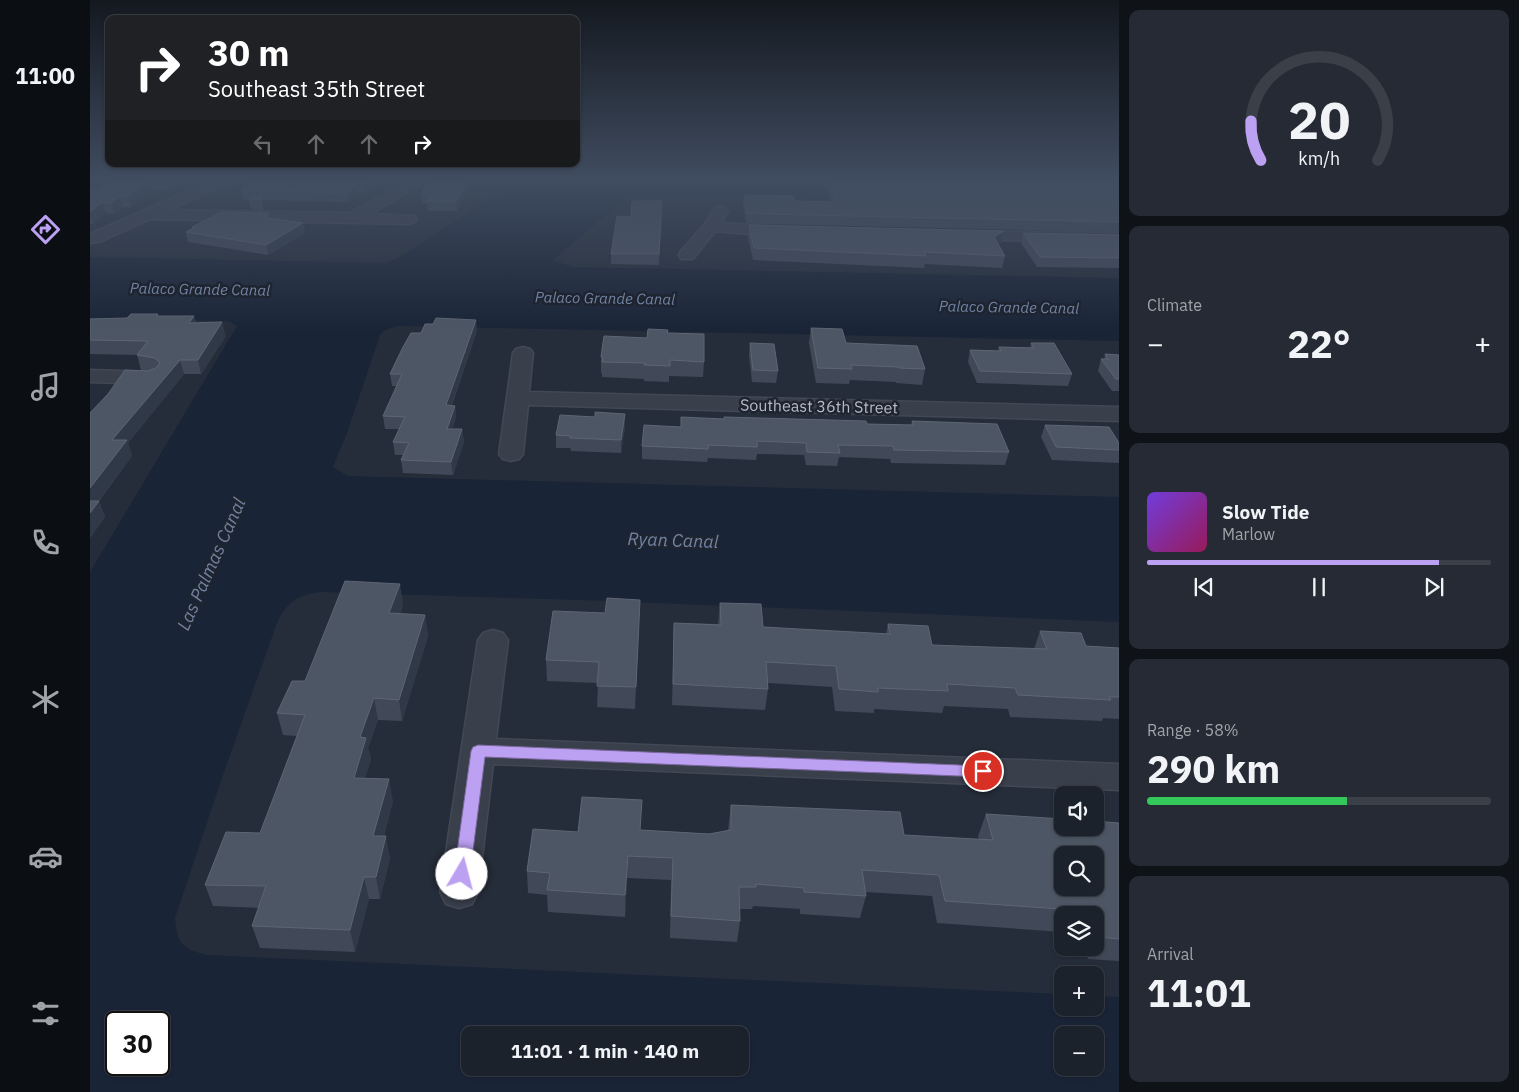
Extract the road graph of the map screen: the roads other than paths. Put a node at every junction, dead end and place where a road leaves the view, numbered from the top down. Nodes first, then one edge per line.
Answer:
1 (114, 230) edge
2 (708, 230) edge
3 (741, 230) edge
4 (798, 232) edge
5 (955, 236) edge
6 (1119, 238) edge
7 (93, 239) dead end
8 (687, 255) dead end
9 (524, 353) dead end
10 (90, 376) edge
11 (152, 378) edge
12 (518, 398) junction
13 (1119, 414) edge
14 (511, 454) dead end
15 (493, 640) dead end
16 (478, 751) junction
17 (1119, 777) edge
18 (459, 892) dead end

1 - 7 street
2 - 8 street
3 - 4 street
5 - 6 street
9 - 12 street
10 - 11 street
12 - 13 street, Southeast 36th Street
12 - 14 street
15 - 16 street
16 - 17 street
16 - 18 street

